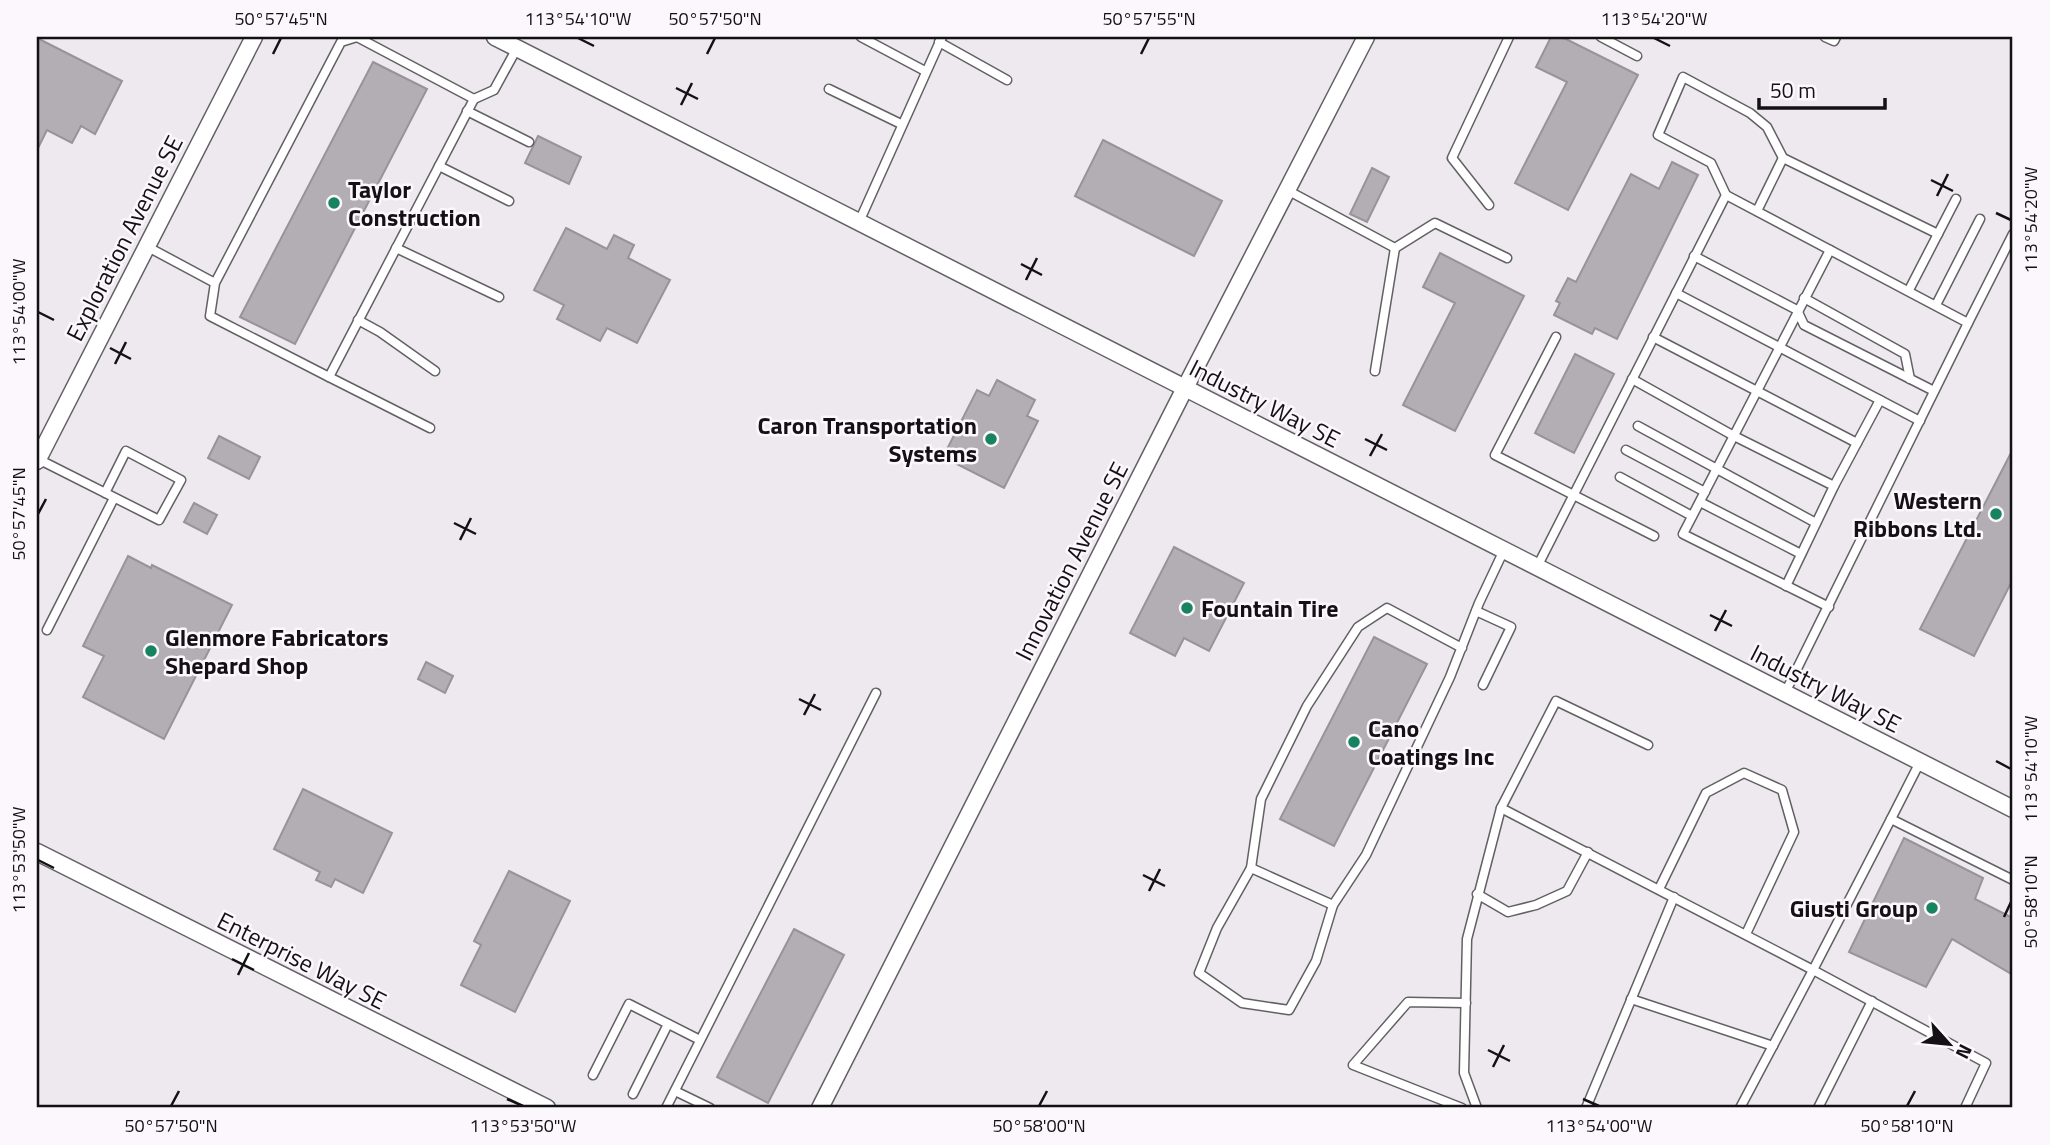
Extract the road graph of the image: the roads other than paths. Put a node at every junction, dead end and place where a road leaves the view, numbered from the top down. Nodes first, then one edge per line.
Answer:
1 (254, 37) edge
2 (495, 37) edge
3 (861, 37) edge
4 (1366, 37) edge
5 (1509, 37) edge
6 (1601, 37) edge
7 (1825, 37) edge
8 (1836, 37) edge
9 (940, 39) edge
10 (517, 48) junction
11 (1637, 56) dead end
12 (925, 71) junction
13 (1007, 80) dead end
14 (829, 89) dead end
15 (474, 99) junction
16 (467, 111) junction
17 (901, 124) junction
18 (529, 142) dead end
19 (1783, 158) junction
20 (439, 166) junction
21 (1287, 190) junction
22 (1726, 195) junction
23 (1956, 199) dead end
24 (509, 201) dead end
25 (1489, 205) dead end
26 (1757, 211) junction
27 (1980, 219) dead end
28 (859, 222) junction
29 (1938, 234) junction
30 (2013, 234) edge
31 (146, 246) junction
32 (396, 248) junction
33 (1395, 248) junction
34 (1830, 250) junction
35 (1695, 256) junction
36 (1507, 258) dead end
37 (215, 283) junction
38 (1909, 290) junction
39 (1676, 293) junction
40 (499, 297) dead end
41 (1804, 298) junction
42 (1936, 305) junction
43 (1797, 310) junction
44 (358, 320) junction
45 (1968, 323) junction
46 (1556, 337) dead end
47 (1653, 337) junction
48 (1780, 347) junction
49 (435, 371) dead end
50 (1375, 371) dead end
51 (329, 377) junction
52 (1632, 379) junction
53 (1910, 379) junction
54 (1185, 388) junction
55 (1757, 390) junction
56 (1934, 391) junction
57 (1880, 400) junction
58 (1920, 421) junction
59 (1638, 426) dead end
60 (430, 428) dead end
61 (1734, 436) junction
62 (1857, 443) junction
63 (1626, 450) dead end
64 (37, 460) edge
65 (1717, 468) junction
66 (1620, 478) dead end
67 (1834, 486) junction
68 (1705, 492) junction
69 (105, 493) junction
70 (1574, 494) junction
71 (114, 498) junction
72 (1700, 502) junction
73 (1692, 516) junction
74 (1816, 523) junction
75 (1654, 536) dead end
76 (1504, 550) junction
77 (1801, 554) junction
78 (1537, 567) junction
79 (1786, 586) junction
80 (1829, 607) junction
81 (1476, 611) junction
82 (47, 630) dead end
83 (1462, 648) junction
84 (1483, 685) dead end
85 (876, 693) dead end
86 (1785, 693) junction
87 (1648, 745) dead end
88 (1920, 762) junction
89 (1501, 808) junction
90 (2013, 809) edge
91 (1891, 818) junction
92 (37, 852) edge
93 (1588, 852) junction
94 (1251, 868) junction
95 (2013, 880) edge
96 (1659, 889) junction
97 (1478, 894) junction
98 (1674, 897) junction
99 (1333, 905) junction
100 (1746, 934) junction
101 (1814, 970) junction
102 (1631, 999) junction
103 (1872, 1001) junction
104 (1466, 1003) junction
105 (668, 1024) junction
106 (700, 1040) junction
107 (1773, 1046) junction
108 (593, 1075) dead end
109 (675, 1091) junction
110 (633, 1094) dead end
111 (547, 1108) edge
112 (666, 1108) edge
113 (710, 1108) edge
114 (820, 1108) edge
115 (1462, 1108) edge
116 (1477, 1108) edge
117 (1586, 1108) edge
118 (1740, 1108) edge
119 (1818, 1108) edge
120 (1965, 1108) edge

1 - 31 street, Exploration Avenue SE
2 - 10 street, Industry Way SE
3 - 12 lane
4 - 21 street, Innovation Avenue SE
5 - 25 lane
6 - 11 lane
7 - 8 lane
9 - 12 lane
9 - 13 lane
10 - 15 lane
10 - 28 street, Industry Way SE
12 - 17 lane
14 - 17 lane
15 - 16 lane
15 - 37 lane
16 - 18 lane
16 - 20 lane
17 - 28 lane
19 - 22 lane
19 - 26 lane
19 - 29 lane
20 - 24 lane
20 - 32 lane
21 - 33 lane
21 - 54 street, Innovation Avenue SE
22 - 26 lane
22 - 35 lane
23 - 29 lane
26 - 34 lane
27 - 42 lane
28 - 54 street, Industry Way SE
29 - 38 lane
30 - 45 lane
31 - 37 lane
31 - 64 street, Exploration Avenue SE
32 - 40 lane
32 - 44 lane
33 - 36 lane
33 - 50 lane
34 - 38 lane
34 - 41 lane
35 - 39 lane
35 - 43 lane
37 - 51 lane
38 - 42 lane
39 - 47 lane
39 - 48 lane
41 - 43 lane
41 - 53 lane
42 - 45 lane
43 - 48 lane
43 - 53 lane
44 - 49 lane
44 - 51 lane
45 - 56 lane
46 - 70 lane
47 - 52 lane
47 - 55 lane
48 - 55 lane
48 - 57 lane
51 - 60 lane
52 - 61 lane
52 - 70 lane
53 - 56 lane
54 - 76 street, Industry Way SE
54 - 114 street, Innovation Avenue SE
55 - 61 lane
55 - 62 lane
56 - 58 lane
57 - 58 lane
57 - 62 lane
58 - 80 lane
59 - 65 lane
61 - 65 lane
61 - 67 lane
62 - 67 lane
63 - 68 lane
64 - 69 lane
65 - 68 lane
65 - 74 lane
66 - 73 lane
67 - 74 lane
68 - 72 lane
69 - 71 lane
69 - 71 lane
70 - 75 lane
70 - 78 lane
71 - 82 lane
72 - 73 lane
72 - 77 lane
73 - 79 lane
74 - 77 lane
76 - 78 street, Industry Way SE
76 - 81 lane
77 - 79 lane
78 - 86 street, Industry Way SE
79 - 80 lane
80 - 86 lane
81 - 83 lane
81 - 84 lane
83 - 94 lane
83 - 99 lane
85 - 106 lane
86 - 88 street, Industry Way SE
87 - 89 lane
88 - 90 street, Industry Way SE
88 - 91 lane
89 - 93 lane
89 - 97 lane
91 - 95 lane
91 - 101 lane
92 - 111 street, Enterprise Way SE
93 - 96 lane
93 - 97 lane
94 - 99 lane
94 - 99 lane
96 - 98 lane
96 - 100 lane
97 - 104 lane
98 - 100 lane
98 - 102 lane
100 - 101 lane
101 - 103 lane
101 - 107 lane
102 - 107 lane
102 - 117 lane
103 - 119 lane
103 - 120 lane
104 - 115 lane
104 - 116 lane
105 - 106 lane
105 - 108 lane
105 - 110 lane
106 - 109 lane
107 - 118 lane
109 - 112 lane
109 - 113 lane

